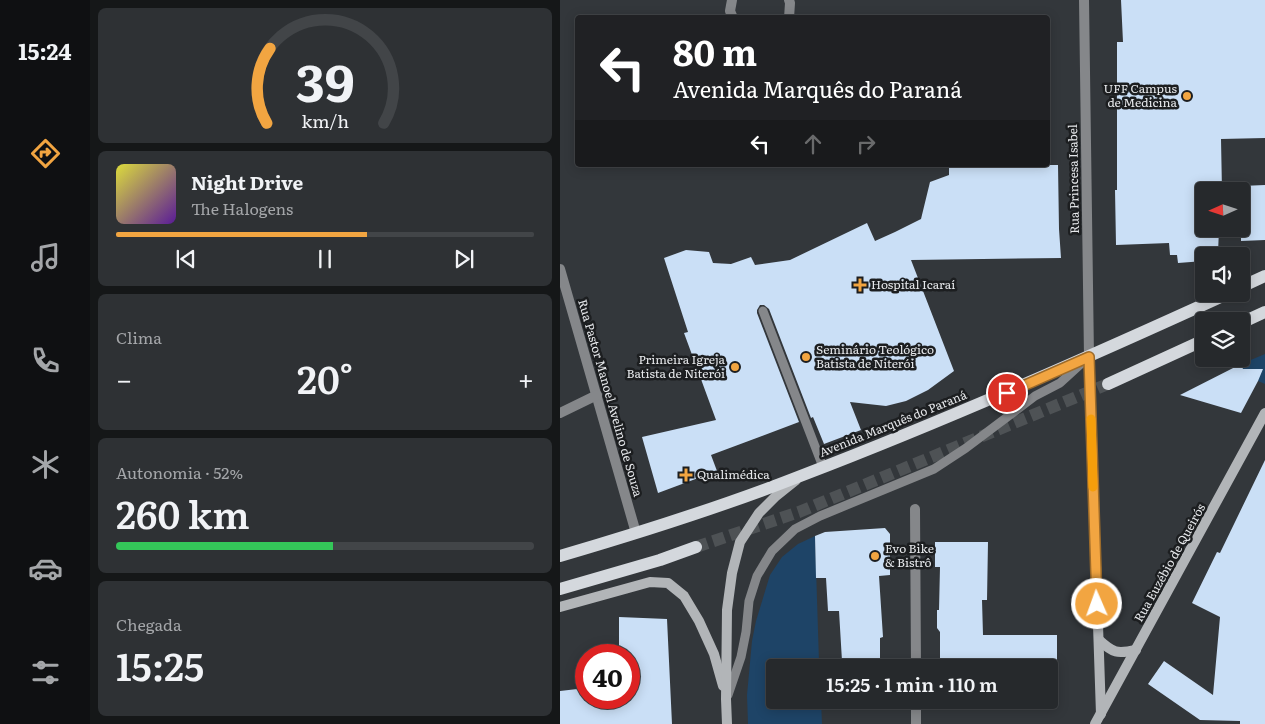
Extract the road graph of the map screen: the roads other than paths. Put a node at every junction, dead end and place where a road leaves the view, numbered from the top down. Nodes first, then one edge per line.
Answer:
1 (732, 0) edge
2 (789, 0) edge
3 (1084, 0) edge
4 (732, 15) edge
5 (788, 15) edge
6 (560, 269) edge
7 (1265, 276) edge
8 (1250, 283) edge
9 (1209, 302) edge
10 (763, 310) dead end
11 (1265, 312) edge
12 (1250, 319) edge
13 (1195, 344) edge
14 (1089, 357) junction
15 (1108, 384) tunnel mouth
16 (597, 396) junction
17 (1265, 413) edge
18 (560, 414) edge
19 (823, 467) junction
20 (803, 475) junction
21 (915, 508) dead end
22 (636, 533) junction
23 (696, 547) tunnel mouth
24 (560, 556) edge
25 (560, 589) edge
26 (560, 606) edge
27 (1098, 640) junction
28 (1136, 650) junction
29 (916, 659) edge
30 (726, 699) junction
31 (916, 709) edge
32 (1101, 714) junction
33 (727, 724) edge
34 (916, 724) edge
35 (1095, 724) edge

1 - 4 street
2 - 5 street
3 - 14 street, Rua Princesa Isabel
6 - 16 street, Rua Pastor Manoel Avelino de Souza
7 - 8 main road
9 - 14 main road, Avenida Marquês do Paraná
10 - 19 lane
11 - 12 main road
13 - 15 main road
14 - 19 main road, Avenida Marquês do Paraná
14 - 27 street
14 - 30 lane
16 - 18 street
16 - 22 street, Rua Pastor Manoel Avelino de Souza
17 - 28 street, Rua Euzébio de Queirós
19 - 20 main road, Avenida Marquês do Paraná
20 - 22 main road, Avenida Marquês do Paraná
20 - 30 street
21 - 29 street
22 - 24 main road, Avenida Marquês do Paraná
23 - 25 main road
26 - 30 street
27 - 28 street
27 - 32 street
28 - 32 street, Rua Euzébio de Queirós
30 - 33 street
31 - 34 street
32 - 35 street, Rua Euzébio de Queirós

